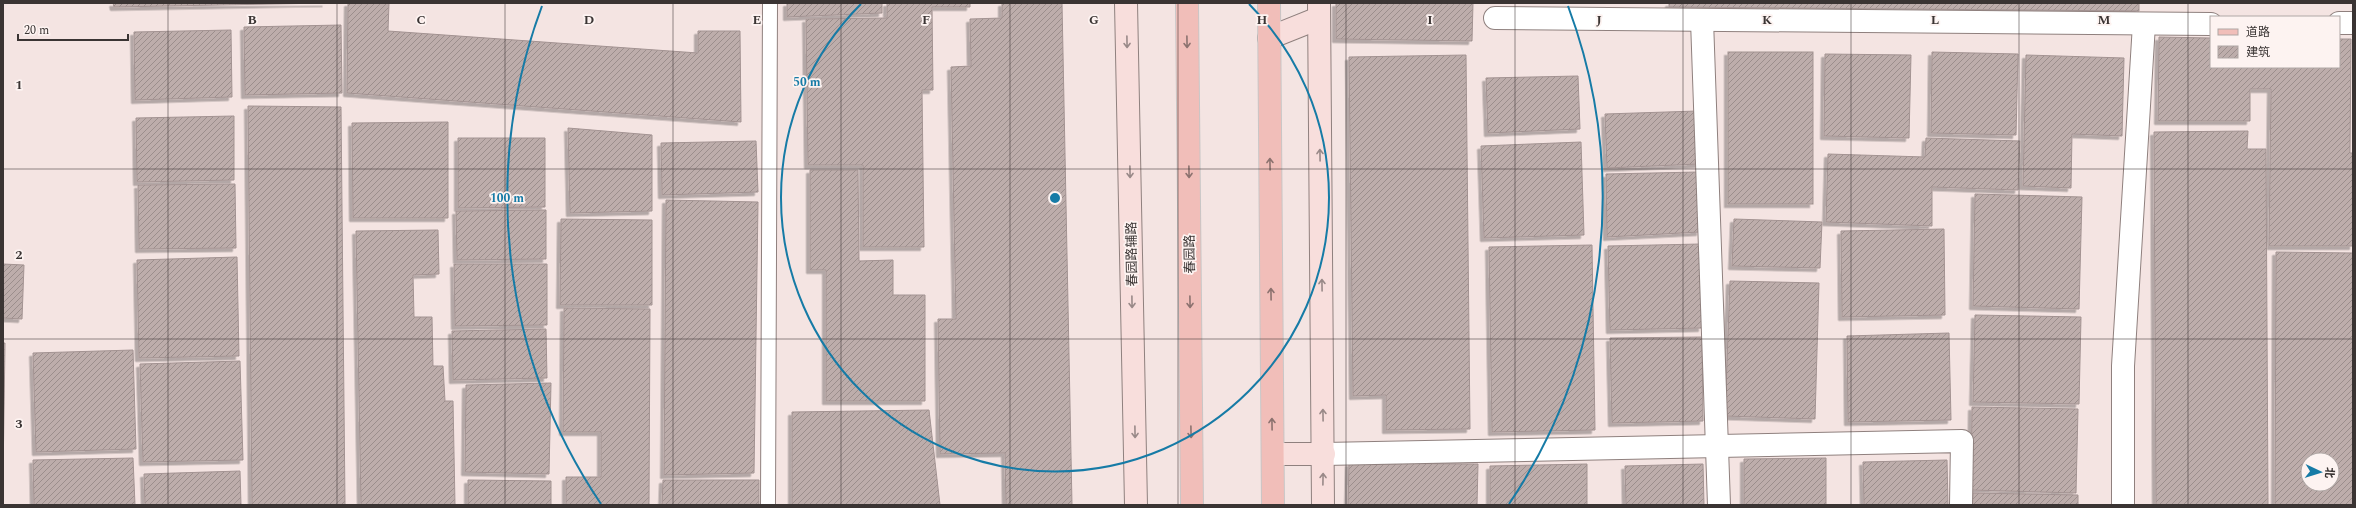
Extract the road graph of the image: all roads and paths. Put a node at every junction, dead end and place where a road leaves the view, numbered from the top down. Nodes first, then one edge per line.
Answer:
1 (770, 3) edge
2 (1126, 3) edge
3 (1187, 3) edge
4 (1269, 3) edge
5 (1319, 11) edge
6 (1495, 18) dead end
7 (1702, 20) junction
8 (2340, 23) edge
9 (2353, 23) edge
10 (2144, 24) junction
11 (2210, 24) edge
12 (1269, 38) junction
13 (1717, 446) junction
14 (1273, 454) junction
15 (1324, 454) junction
16 (768, 505) edge
17 (1136, 505) edge
18 (1192, 505) edge
19 (1273, 505) edge
20 (1323, 505) edge
21 (1719, 505) edge
22 (1961, 505) edge
23 (2124, 505) edge

1 - 16 lane
2 -> 17 street, 春园路辅路
3 -> 18 main road, 春园路
4 - 12 main road
5 - 12 street
15 -> 5 street
6 - 7 street
7 - 10 street
7 - 13 street
8 - 9 street
10 - 11 street
10 - 23 street
14 -> 12 main road
13 - 15 street
13 - 21 street
13 - 22 street
14 - 15 street
14 - 19 main road
20 -> 15 street

